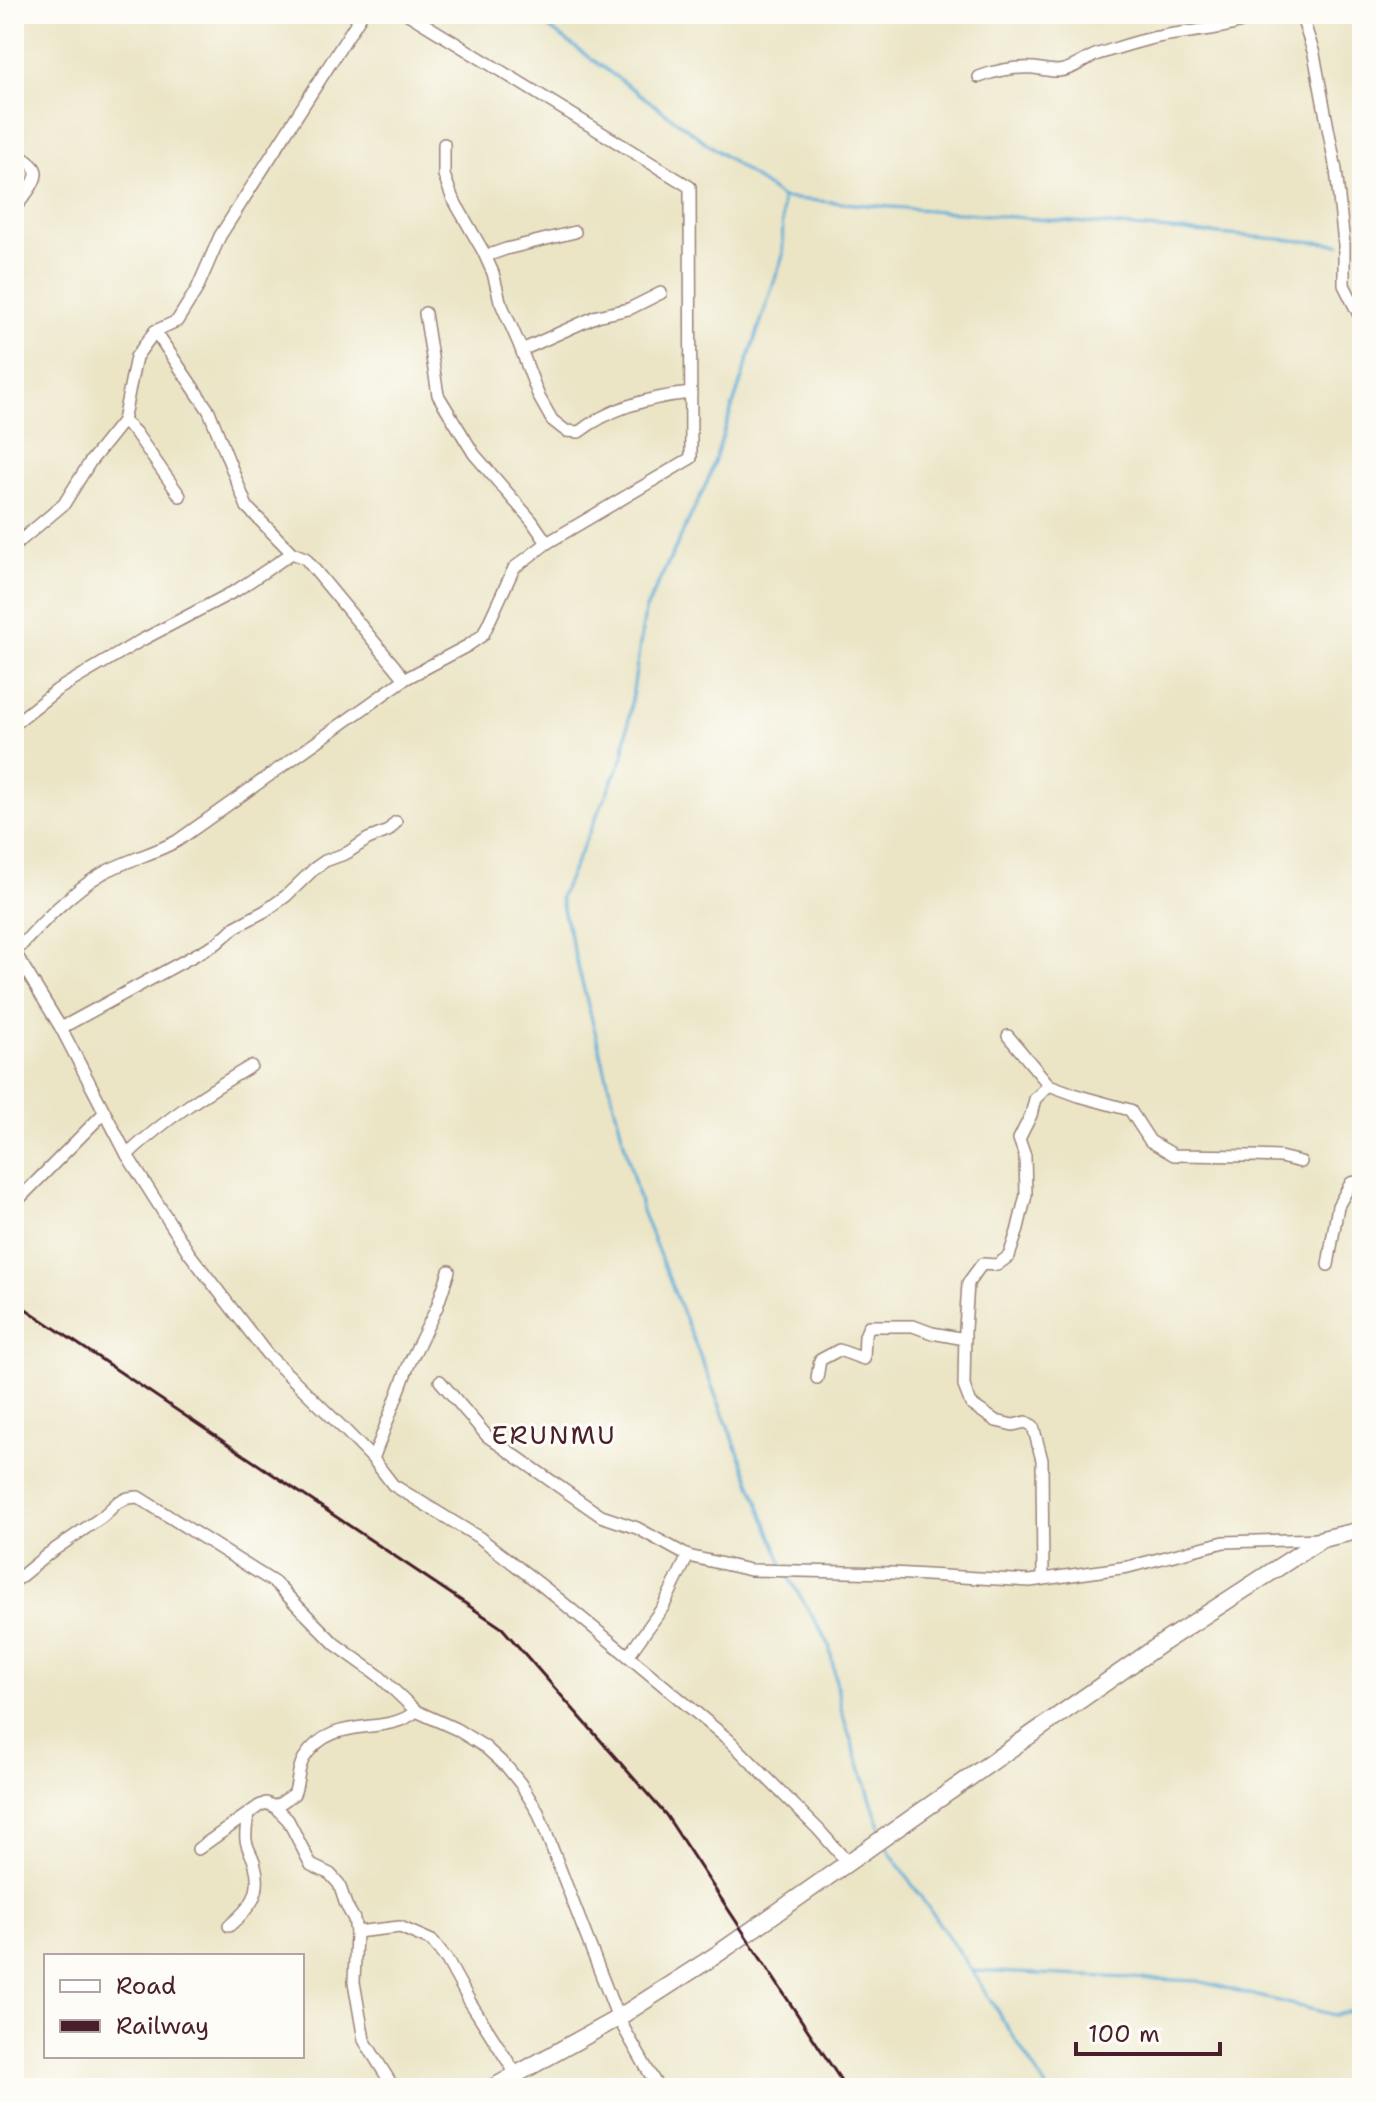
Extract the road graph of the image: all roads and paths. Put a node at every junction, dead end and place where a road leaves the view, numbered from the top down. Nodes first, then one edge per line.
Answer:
1 (362, 14) edge
2 (408, 14) edge
3 (1260, 14) edge
4 (1301, 14) edge
5 (979, 77) dead end
6 (444, 144) dead end
7 (14, 152) edge
8 (14, 209) edge
9 (575, 232) dead end
10 (486, 256) junction
11 (661, 293) dead end
12 (425, 313) dead end
13 (1362, 321) edge
14 (155, 331) junction
15 (522, 350) junction
16 (691, 393) junction
17 (123, 421) junction
18 (180, 496) dead end
19 (547, 543) junction
20 (14, 546) edge
21 (292, 553) junction
22 (405, 679) junction
23 (14, 724) edge
24 (396, 822) dead end
25 (14, 952) edge
26 (61, 1028) junction
27 (1008, 1036) dead end
28 (251, 1066) dead end
29 (1049, 1085) junction
30 (104, 1113) junction
31 (127, 1155) junction
32 (1301, 1162) dead end
33 (1362, 1181) edge
34 (14, 1204) edge
35 (1328, 1265) dead end
36 (449, 1271) dead end
37 (965, 1339) junction
38 (817, 1378) dead end
39 (440, 1381) dead end
40 (373, 1459) junction
41 (1362, 1530) edge
42 (1322, 1539) junction
43 (688, 1556) junction
44 (1043, 1579) junction
45 (14, 1582) edge
46 (628, 1656) junction
47 (416, 1711) junction
48 (275, 1807) junction
49 (248, 1814) junction
50 (198, 1849) dead end
51 (849, 1864) junction
52 (229, 1926) dead end
53 (356, 1932) junction
54 (618, 2018) junction
55 (516, 2074) junction
56 (394, 2088) edge
57 (492, 2088) edge
58 (658, 2088) edge

1 - 14 street
2 - 16 street
3 - 5 street
4 - 13 street
6 - 10 street
7 - 8 street
9 - 10 street
10 - 15 street
11 - 15 street
12 - 19 street
14 - 17 street
14 - 21 street
15 - 16 street
16 - 19 street
17 - 18 street
17 - 20 street
19 - 22 street
21 - 22 street
21 - 23 street
22 - 25 street
24 - 26 street
25 - 26 street
26 - 30 street
27 - 29 street
28 - 31 street
29 - 32 street
29 - 37 street
30 - 31 street
30 - 34 street
31 - 40 street
33 - 35 street
36 - 40 street
37 - 38 street
37 - 44 street
39 - 43 street
40 - 46 street
41 - 42 street
42 - 44 street
42 - 51 street
43 - 44 street
43 - 46 street
45 - 47 street
46 - 51 street
47 - 48 street
47 - 54 street
48 - 49 street
48 - 53 street
49 - 50 street
49 - 52 street
51 - 54 street
53 - 55 street
53 - 56 street
54 - 55 street
54 - 58 street
55 - 57 street

